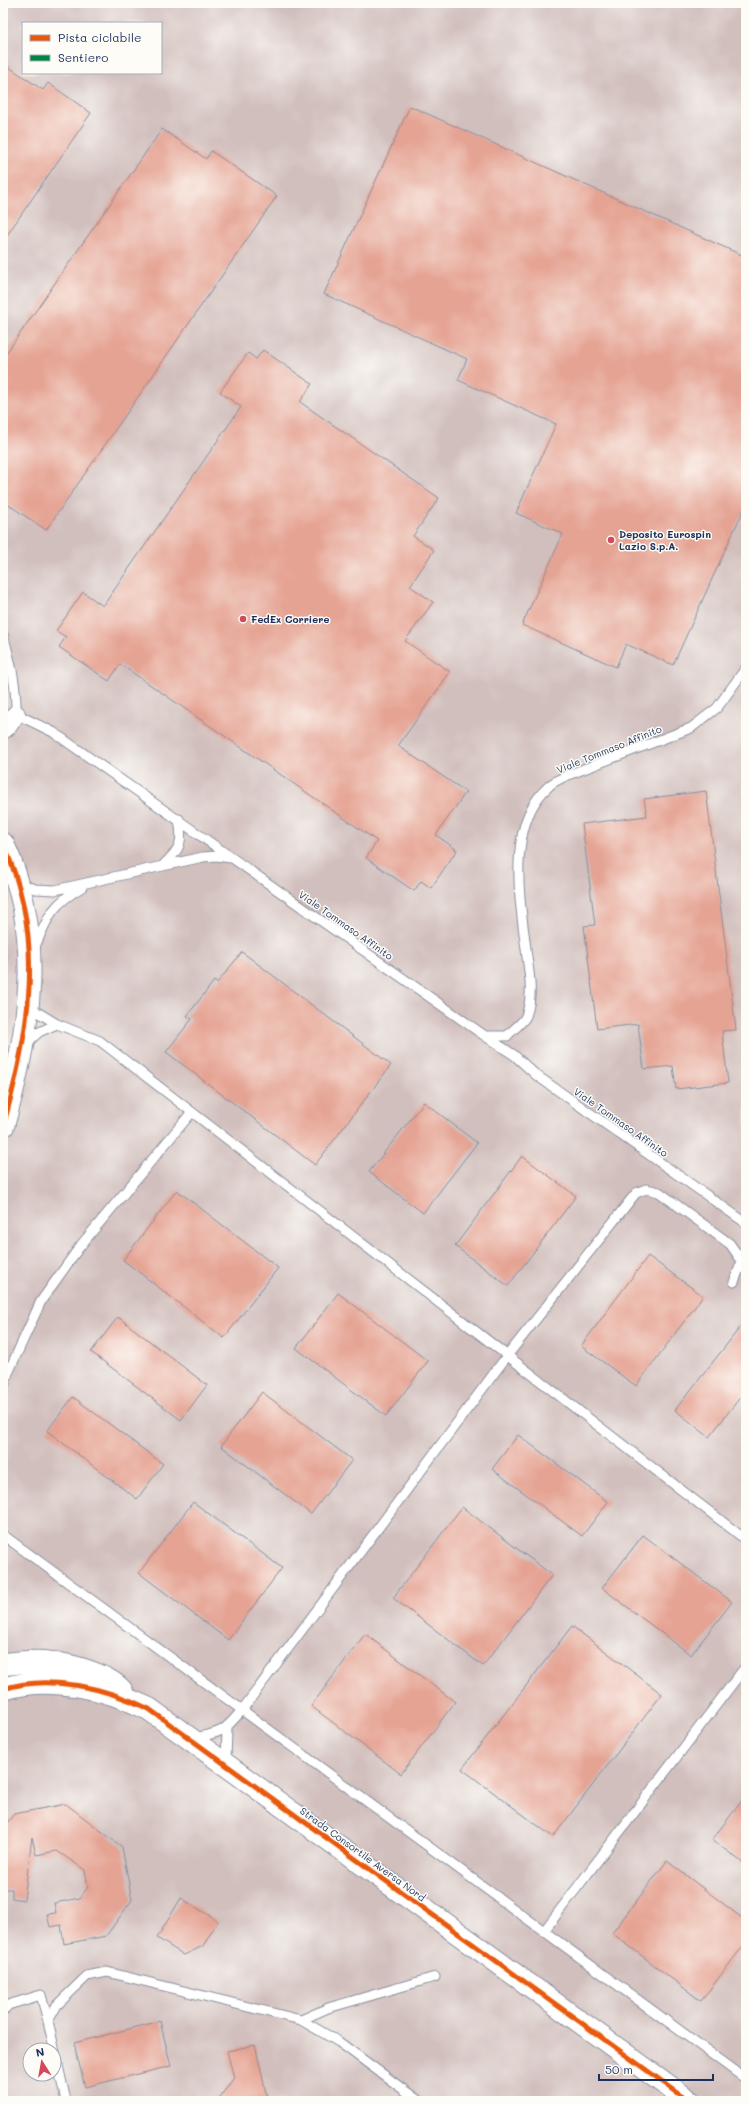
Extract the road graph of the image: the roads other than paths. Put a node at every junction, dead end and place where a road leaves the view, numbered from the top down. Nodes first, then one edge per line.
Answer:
1 (3, 634) edge
2 (746, 668) edge
3 (16, 714) junction
4 (3, 730) edge
5 (178, 819) junction
6 (3, 844) edge
7 (234, 858) junction
8 (163, 865) junction
9 (18, 883) junction
10 (89, 883) junction
11 (30, 957) junction
12 (29, 1007) junction
13 (57, 1024) junction
14 (485, 1036) junction
15 (23, 1047) junction
16 (192, 1112) junction
17 (3, 1126) edge
18 (746, 1223) edge
19 (734, 1282) dead end
20 (507, 1356) junction
21 (3, 1390) edge
22 (3, 1535) edge
23 (746, 1540) edge
24 (3, 1664) edge
25 (746, 1666) edge
26 (3, 1689) edge
27 (129, 1700) junction
28 (242, 1710) junction
29 (227, 1728) junction
30 (189, 1738) junction
31 (227, 1766) junction
32 (544, 1931) junction
33 (435, 1977) dead end
34 (3, 2011) edge
35 (301, 2020) junction
36 (48, 2021) junction
37 (746, 2079) edge
38 (66, 2101) edge
39 (419, 2101) edge
40 (689, 2101) edge

1 - 3 lane
2 - 14 lane, Viale Tommaso Affinito
3 - 4 street
3 - 5 lane, Viale Tommaso Affinito
5 - 7 lane, Viale Tommaso Affinito
5 - 8 lane
6 - 9 street
7 - 8 lane
7 - 14 lane, Viale Tommaso Affinito
8 - 10 lane
9 - 10 lane
9 - 11 street
10 - 11 lane
11 - 12 street
12 - 13 lane
12 - 15 street
13 - 15 lane
13 - 16 lane
14 - 18 lane, Viale Tommaso Affinito
15 - 17 street
16 - 20 lane
16 - 21 lane
19 - 20 lane
20 - 23 lane
20 - 28 lane
22 - 28 lane
24 - 27 street, Strada Consortile Aversa Nord
25 - 32 lane
26 - 27 street, Strada Consortile Aversa Nord
27 - 30 street, Strada Consortile Aversa Nord
28 - 29 lane
28 - 32 lane
29 - 30 lane
29 - 31 lane
30 - 31 street, Strada Consortile Aversa Nord
31 - 40 street, Strada Consortile Aversa Nord
32 - 37 lane
33 - 35 lane
34 - 36 lane
35 - 36 lane
35 - 39 lane
36 - 38 lane

